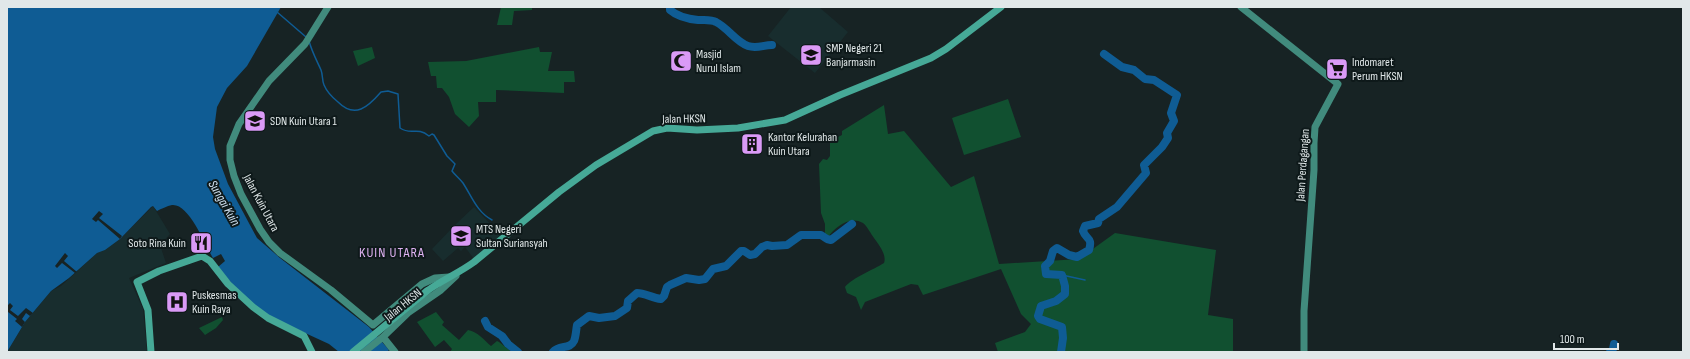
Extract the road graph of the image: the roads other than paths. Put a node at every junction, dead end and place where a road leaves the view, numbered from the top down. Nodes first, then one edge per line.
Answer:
1 (328, 7) edge
2 (1001, 7) edge
3 (1241, 7) edge
4 (459, 273) junction
5 (449, 277) junction
6 (382, 337) junction
7 (152, 352) edge
8 (312, 352) edge
9 (353, 352) edge
10 (364, 352) edge
11 (395, 352) edge
12 (1304, 352) edge

1 - 5 street, Jalan Kuin Utara
2 - 4 main road, Jalan HKSN
3 - 12 street, Jalan Perdagangan
4 - 5 main road
4 - 6 street, Jalan HKSN
5 - 9 main road, bridge
6 - 10 street, Jalan HKSN
6 - 11 street
7 - 8 main road

